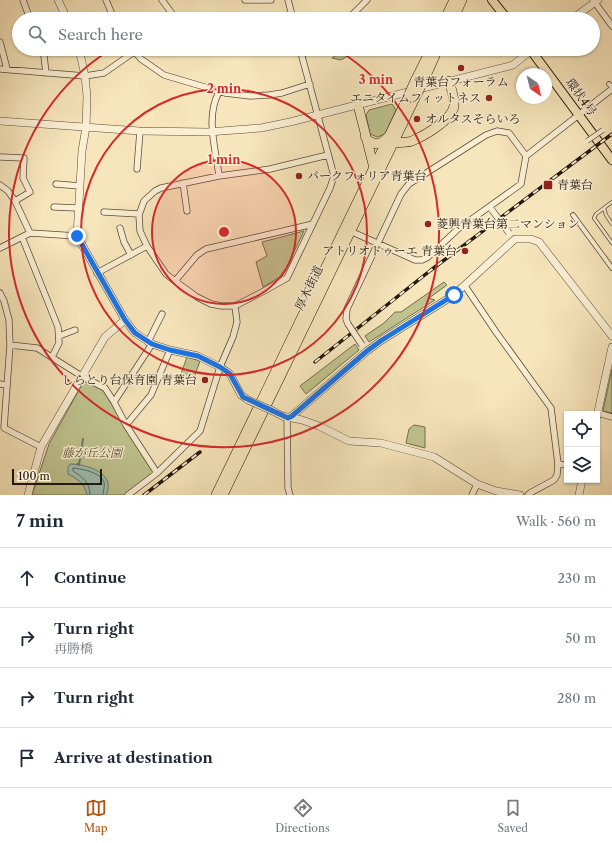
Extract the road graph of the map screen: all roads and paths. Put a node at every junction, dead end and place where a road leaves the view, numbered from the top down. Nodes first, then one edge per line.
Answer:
1 (22, 0) edge
2 (58, 0) edge
3 (106, 0) edge
4 (162, 0) edge
5 (245, 0) edge
6 (271, 0) edge
7 (288, 0) edge
8 (367, 0) edge
9 (454, 0) edge
10 (462, 0) edge
11 (492, 0) edge
12 (595, 1) edge
13 (27, 12) edge
14 (64, 12) edge
15 (111, 12) edge
16 (171, 12) edge
17 (291, 12) edge
18 (355, 12) edge
19 (448, 12) edge
20 (456, 12) edge
21 (501, 12) edge
22 (581, 12) edge
23 (612, 26) edge
24 (0, 42) edge
25 (44, 56) edge
26 (81, 56) edge
27 (127, 56) edge
28 (138, 56) edge
29 (302, 56) edge
30 (428, 56) edge
31 (435, 56) edge
32 (524, 56) edge
33 (535, 56) edge
34 (0, 69) edge
35 (7, 69) junction
36 (46, 74) junction
37 (85, 76) junction
38 (449, 81) junction
39 (310, 84) junction
40 (611, 87) edge
41 (219, 92) junction
42 (410, 100) junction
43 (585, 101) dead end
44 (358, 105) junction
45 (594, 112) dead end
46 (318, 115) junction
47 (578, 115) junction
48 (0, 121) edge
49 (402, 125) junction
50 (86, 127) junction
51 (603, 130) dead end
52 (140, 132) junction
53 (213, 132) junction
54 (365, 136) junction
55 (420, 137) junction
56 (391, 140) junction
57 (587, 141) dead end
58 (328, 155) junction
59 (526, 156) junction
60 (0, 157) edge
61 (612, 160) edge
62 (374, 168) junction
63 (137, 170) dead end
64 (219, 176) junction
65 (183, 183) junction
66 (56, 184) dead end
67 (0, 185) edge
68 (80, 186) junction
69 (15, 201) junction
70 (612, 202) edge
71 (54, 207) dead end
72 (78, 208) junction
73 (491, 208) junction
74 (604, 208) junction
75 (187, 211) dead end
76 (104, 212) dead end
77 (139, 214) junction
78 (573, 216) dead end
79 (313, 224) junction
80 (612, 224) edge
81 (120, 228) dead end
82 (350, 231) junction
83 (30, 233) junction
84 (77, 236) junction
85 (22, 237) junction
86 (515, 240) junction
87 (378, 243) junction
88 (612, 243) edge
89 (147, 246) junction
90 (0, 248) edge
91 (131, 255) junction
92 (612, 268) edge
93 (97, 273) junction
94 (175, 281) junction
95 (465, 286) junction
96 (0, 294) edge
97 (235, 306) junction
98 (162, 314) dead end
99 (125, 320) junction
100 (75, 330) dead end
101 (59, 336) junction
102 (612, 336) edge
103 (150, 343) junction
104 (10, 344) junction
105 (612, 348) edge
106 (170, 350) junction
107 (367, 351) junction
108 (52, 357) junction
109 (220, 367) junction
110 (83, 377) junction
111 (3, 384) edge
112 (114, 402) junction
113 (598, 411) edge
114 (600, 415) edge
115 (612, 417) edge
116 (288, 418) junction
117 (126, 425) junction
118 (2, 429) edge
119 (41, 448) junction
120 (558, 464) junction
121 (564, 465) edge
122 (157, 473) junction
123 (581, 483) edge
124 (476, 484) junction
125 (28, 495) edge
126 (128, 495) edge
127 (216, 495) edge
128 (223, 495) edge
129 (290, 495) edge
130 (472, 495) edge
131 (520, 495) edge
132 (528, 495) edge
133 (579, 495) edge

1 - 13 street
2 - 14 street
3 - 15 street
4 - 16 street
5 - 6 street
7 - 17 street
8 - 18 street
9 - 19 highway
10 - 20 highway
11 - 21 main road
12 - 22 street
12 - 23 street
24 - 35 street
25 - 36 street
26 - 37 street
27 - 37 street
28 - 41 street
29 - 39 street
30 - 42 highway, 厚木街道, bridge
31 - 42 highway, 厚木街道, bridge
32 - 38 street
33 - 47 main road, 環状4号
34 - 35 street
35 - 36 street
36 - 37 street
37 - 50 street
38 - 44 street
38 - 55 highway
39 - 41 street
39 - 46 street
40 - 47 street
41 - 53 street
42 - 49 highway, 厚木街道
42 - 56 highway, 厚木街道
43 - 45 street, bridge
44 - 46 street
44 - 54 highway
46 - 53 street
46 - 58 street
47 - 59 street
47 - 61 main road, 環状4号
48 - 50 street
49 - 55 highway
49 - 56 highway, 厚木街道
50 - 52 street
50 - 68 street
51 - 57 street, bridge
52 - 53 street
52 - 63 street
53 - 64 street
54 - 56 highway
54 - 62 highway
55 - 56 highway
56 - 62 highway, 厚木街道
56 - 82 highway, 厚木街道
58 - 64 street
58 - 79 street
59 - 73 street
59 - 87 street
60 - 69 street
62 - 127 highway, 厚木街道
64 - 65 street
65 - 75 street
65 - 77 street
66 - 68 street
67 - 69 street
68 - 72 street
69 - 83 street
70 - 74 lane
71 - 72 street
72 - 84 street
73 - 86 street, bridge
73 - 87 street
74 - 80 lane
74 - 88 lane
76 - 77 street
77 - 89 street
78 - 92 street
79 - 94 street
79 - 97 street
81 - 91 street
82 - 87 street
82 - 128 highway, 厚木街道
83 - 84 street
83 - 85 street
84 - 93 street
85 - 90 street
85 - 101 street
86 - 95 street
86 - 102 street
87 - 107 street, bridge
89 - 91 street
89 - 94 street
91 - 93 street
93 - 99 street
94 - 97 street
95 - 107 street
95 - 120 street
96 - 104 street
97 - 109 street
98 - 103 street
99 - 103 street
99 - 110 street
100 - 101 street
101 - 108 street
103 - 106 street
103 - 112 street
104 - 108 street
104 - 111 street
105 - 113 street
106 - 109 street
106 - 117 street
107 - 116 street
108 - 110 street
109 - 116 street, bridge
109 - 122 street
110 - 112 street
110 - 119 street
111 - 118 street
112 - 117 street
114 - 115 street
116 - 124 street
116 - 129 street
117 - 122 street
118 - 119 street
119 - 125 street
120 - 121 street
120 - 132 street
122 - 126 street
123 - 133 street
124 - 130 street
124 - 131 street

